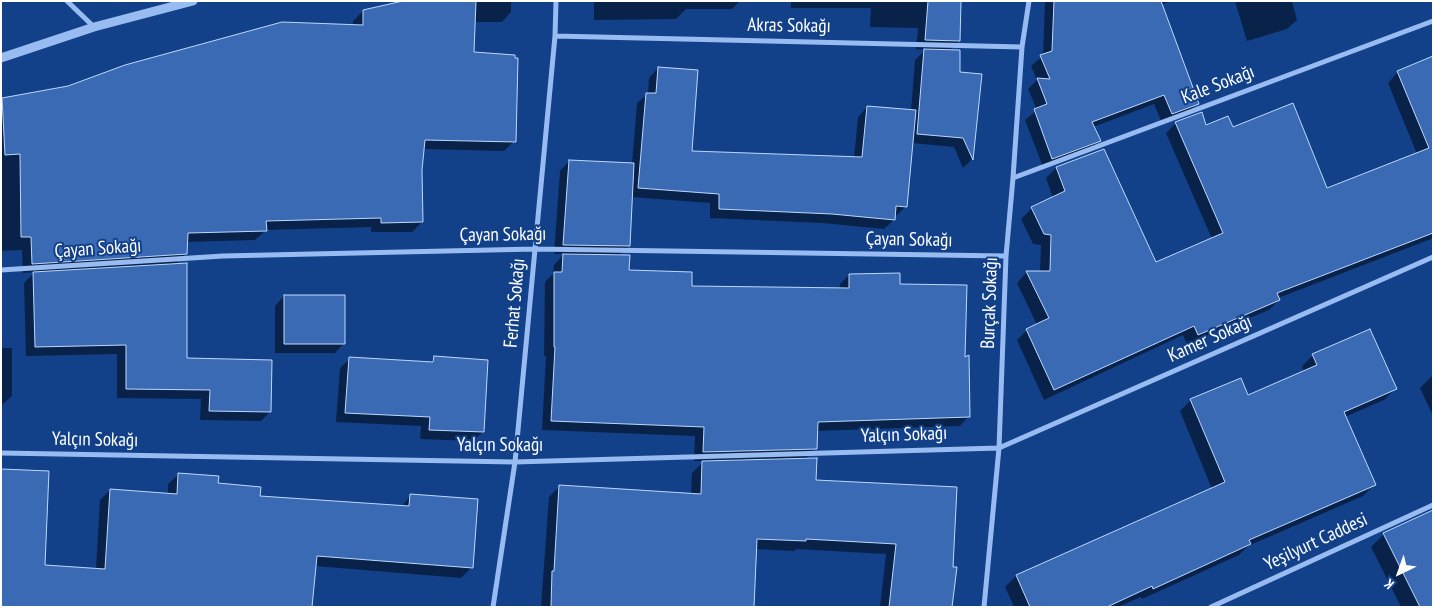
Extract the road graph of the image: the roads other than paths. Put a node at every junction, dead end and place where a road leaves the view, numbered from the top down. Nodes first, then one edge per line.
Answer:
1 (67, 1) edge
2 (193, 1) edge
3 (556, 1) edge
4 (1029, 1) edge
5 (1433, 21) edge
6 (94, 27) junction
7 (555, 36) junction
8 (1022, 47) junction
9 (1, 58) edge
10 (1014, 178) junction
11 (535, 249) junction
12 (1006, 256) junction
13 (1433, 257) edge
14 (1, 270) edge
15 (999, 448) junction
16 (1, 453) edge
17 (515, 462) junction
18 (1433, 505) edge
19 (493, 607) edge
20 (984, 607) edge
21 (1211, 607) edge

1 - 6 street
2 - 6 street
3 - 7 street, Ferhat Sokağı
4 - 8 street, Burçak Sokağı
5 - 10 street, Kale Sokağı
6 - 9 street
7 - 8 street, Akras Sokağı
7 - 11 street, Ferhat Sokağı
8 - 10 street, Burçak Sokağı
10 - 12 street, Burçak Sokağı
11 - 12 street, Çayan Sokağı
11 - 14 street, Çayan Sokağı
11 - 17 street, Ferhat Sokağı
12 - 15 street, Burçak Sokağı
13 - 15 street, Kamer Sokağı
15 - 17 street, Yalçın Sokağı
15 - 20 street, Burçak Sokağı
16 - 17 street, Yalçın Sokağı
17 - 19 street, Ferhat Sokağı
18 - 21 street, Yeşilyurt Caddesi

